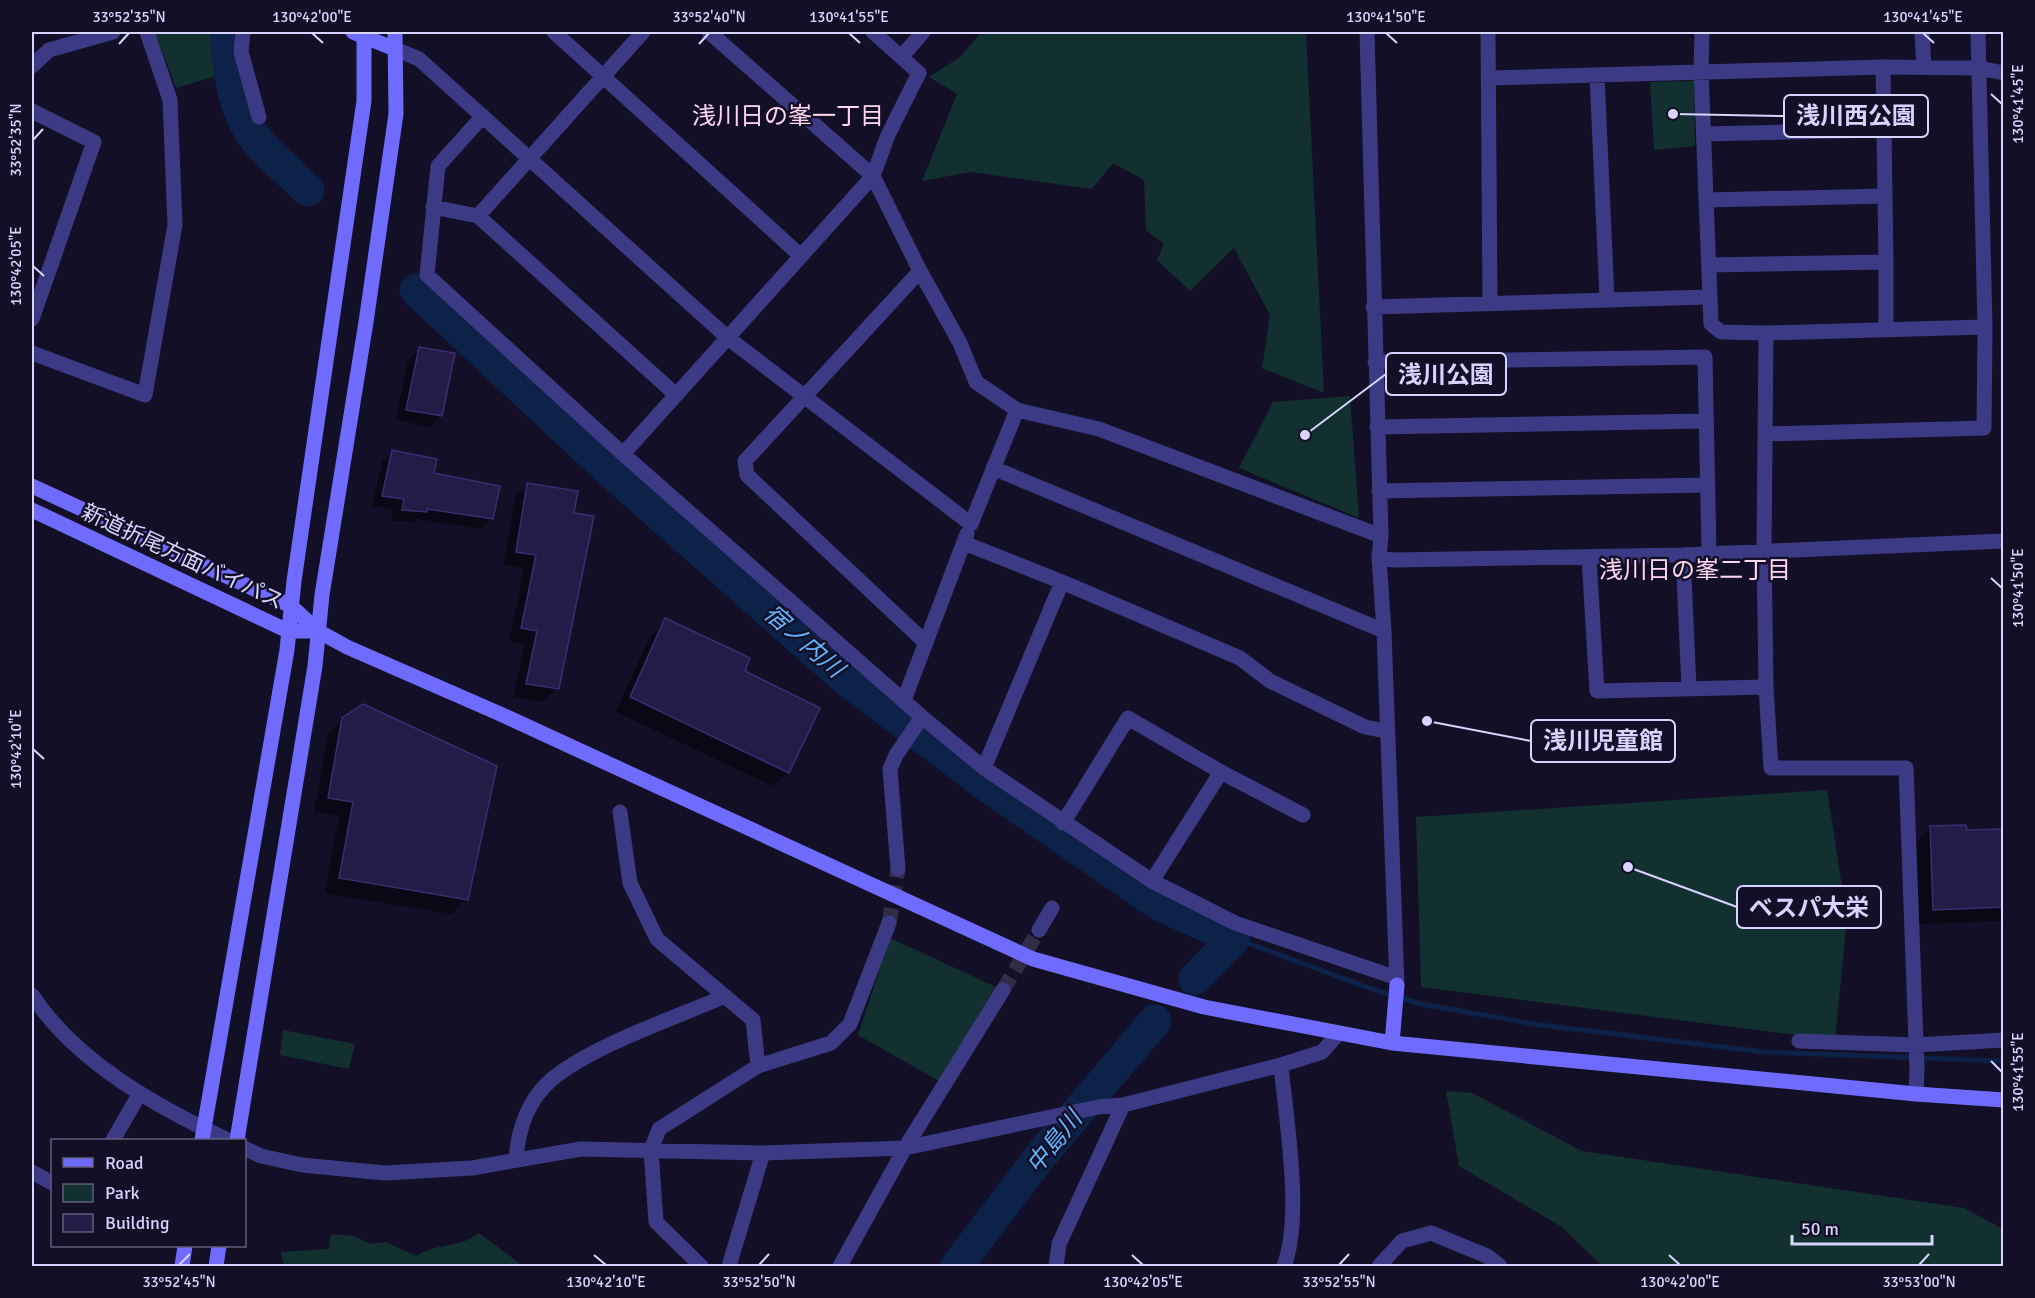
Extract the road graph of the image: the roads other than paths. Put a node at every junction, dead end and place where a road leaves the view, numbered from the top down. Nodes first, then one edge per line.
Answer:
1 (112, 32) edge
2 (147, 32) edge
3 (243, 32) edge
4 (395, 32) edge
5 (554, 32) edge
6 (643, 32) edge
7 (709, 32) edge
8 (873, 32) edge
9 (923, 32) edge
10 (1367, 32) edge
11 (1488, 32) edge
12 (1702, 32) edge
13 (1922, 32) edge
14 (1978, 32) edge
15 (360, 33) edge
16 (394, 49) junction
17 (902, 56) junction
18 (32, 66) edge
19 (1883, 67) junction
20 (1924, 67) junction
21 (1979, 68) junction
22 (1701, 70) junction
23 (2004, 73) edge
24 (1597, 75) junction
25 (603, 76) junction
26 (1489, 78) junction
27 (32, 111) edge
28 (483, 116) junction
29 (259, 117) dead end
30 (1882, 130) junction
31 (1704, 134) junction
32 (529, 157) junction
33 (873, 176) junction
34 (1884, 196) junction
35 (1706, 200) junction
36 (433, 207) junction
37 (478, 216) junction
38 (801, 256) junction
39 (1886, 262) junction
40 (1710, 265) junction
41 (920, 272) junction
42 (1709, 297) junction
43 (1607, 299) junction
44 (1490, 301) junction
45 (1373, 307) junction
46 (32, 319) edge
47 (1985, 327) junction
48 (1886, 330) junction
49 (1766, 333) junction
50 (728, 338) junction
51 (32, 353) edge
52 (1375, 363) junction
53 (675, 394) junction
54 (804, 396) junction
55 (1017, 410) junction
56 (1705, 421) junction
57 (1377, 427) junction
58 (1765, 434) junction
59 (623, 454) junction
60 (993, 468) junction
61 (1708, 485) junction
62 (32, 486) edge
63 (1379, 491) junction
64 (32, 510) edge
65 (972, 524) junction
66 (1381, 537) junction
67 (2004, 541) edge
68 (964, 543) junction
69 (1764, 550) junction
70 (1709, 552) junction
71 (1683, 555) junction
72 (1379, 558) junction
73 (1589, 558) junction
74 (1062, 582) junction
75 (291, 606) junction
76 (288, 630) junction
77 (318, 631) junction
78 (1384, 631) junction
79 (926, 643) junction
80 (1766, 687) junction
81 (1689, 688) junction
82 (904, 700) junction
83 (920, 722) junction
84 (1386, 731) junction
85 (984, 768) junction
86 (1221, 772) junction
87 (620, 812) dead end
88 (1303, 814) dead end
89 (1063, 823) junction
90 (898, 869) tunnel mouth
91 (1152, 881) junction
92 (1052, 908) dead end
93 (889, 923) tunnel mouth
94 (1039, 930) tunnel mouth
95 (1397, 981) junction
96 (1003, 990) tunnel mouth
97 (32, 995) edge
98 (725, 996) junction
99 (1339, 1034) junction
100 (2004, 1040) edge
101 (1799, 1041) dead end
102 (1392, 1043) junction
103 (1916, 1048) junction
104 (758, 1065) junction
105 (1281, 1065) junction
106 (140, 1093) junction
107 (1916, 1095) junction
108 (2004, 1100) edge
109 (1123, 1105) junction
110 (203, 1135) edge
111 (114, 1139) edge
112 (223, 1139) edge
113 (237, 1139) edge
114 (905, 1148) junction
115 (246, 1149) edge
116 (651, 1150) junction
117 (763, 1153) junction
118 (516, 1159) junction
119 (32, 1172) edge
120 (51, 1182) edge
121 (185, 1247) edge
122 (219, 1247) edge
123 (182, 1266) edge
124 (216, 1266) edge
125 (701, 1266) edge
126 (729, 1266) edge
127 (840, 1266) edge
128 (1056, 1266) edge
129 (1284, 1266) edge
130 (1379, 1266) edge
131 (1500, 1266) edge

1 - 18 street
2 - 51 street
3 - 29 street
4 - 16 street
5 - 25 street
6 - 25 street
7 - 33 street
8 - 17 street
9 - 17 street
10 - 45 street
11 - 26 street
12 - 22 street
13 - 20 street
14 - 21 street
15 - 16 street
15 - 75 street
16 - 28 street
16 - 77 street
17 - 33 street
19 - 20 street
19 - 22 street
19 - 30 street
20 - 21 street
21 - 23 street
21 - 47 street
22 - 24 street
22 - 31 street
24 - 26 street
24 - 43 street
25 - 32 street
25 - 38 street
26 - 44 street
27 - 46 street
28 - 32 street
28 - 36 street
30 - 31 street
30 - 34 street
31 - 35 street
32 - 37 street
32 - 50 street
33 - 38 street
33 - 41 street
34 - 35 street
34 - 39 street
35 - 40 street
36 - 37 street
36 - 59 street
37 - 53 street
38 - 50 street
39 - 40 street
39 - 48 street
40 - 42 street
41 - 54 street
41 - 55 street
42 - 43 street
42 - 49 street
43 - 44 street
44 - 45 street
45 - 52 street
47 - 48 street
47 - 58 street
48 - 49 street
49 - 58 street
50 - 53 street
50 - 54 street
52 - 56 street
52 - 57 street
53 - 59 street
54 - 65 street
54 - 79 street
55 - 60 street
55 - 66 street
56 - 57 street
56 - 61 street
57 - 63 street
58 - 69 street
59 - 82 street
60 - 65 street
60 - 78 street
61 - 63 street
61 - 70 street
62 - 75 street
63 - 66 street
64 - 76 street, 新道折尾方面バイパス
65 - 68 street
66 - 72 street
67 - 69 street
68 - 74 street
68 - 79 street
69 - 70 street
69 - 80 street
70 - 71 street
71 - 73 street
71 - 81 street
72 - 73 street
72 - 78 street
73 - 81 street
74 - 84 street
74 - 85 street
75 - 76 street
75 - 77 street
76 - 77 street, 新道折尾方面バイパス
76 - 110 street
77 - 99 street
77 - 113 street
78 - 84 street
79 - 82 street
80 - 81 street
80 - 103 street
82 - 83 street
83 - 85 street
83 - 90 street
84 - 95 street
85 - 89 street
86 - 88 street
86 - 89 street
86 - 91 street
87 - 98 street
89 - 91 street
91 - 95 street
92 - 94 street
93 - 104 street
95 - 102 street
96 - 114 street
97 - 106 street
98 - 104 street
98 - 118 street
99 - 102 street
99 - 105 street
100 - 103 street
101 - 103 street
102 - 107 street
103 - 107 street
104 - 116 street
105 - 109 street
105 - 129 street
106 - 110 street
106 - 111 street
107 - 108 street
109 - 114 street
109 - 128 street
110 - 112 street
114 - 117 street
114 - 127 street
115 - 118 street
116 - 117 street
116 - 118 street
116 - 125 street
117 - 126 street
119 - 120 street
121 - 123 street
122 - 124 street
130 - 131 street

